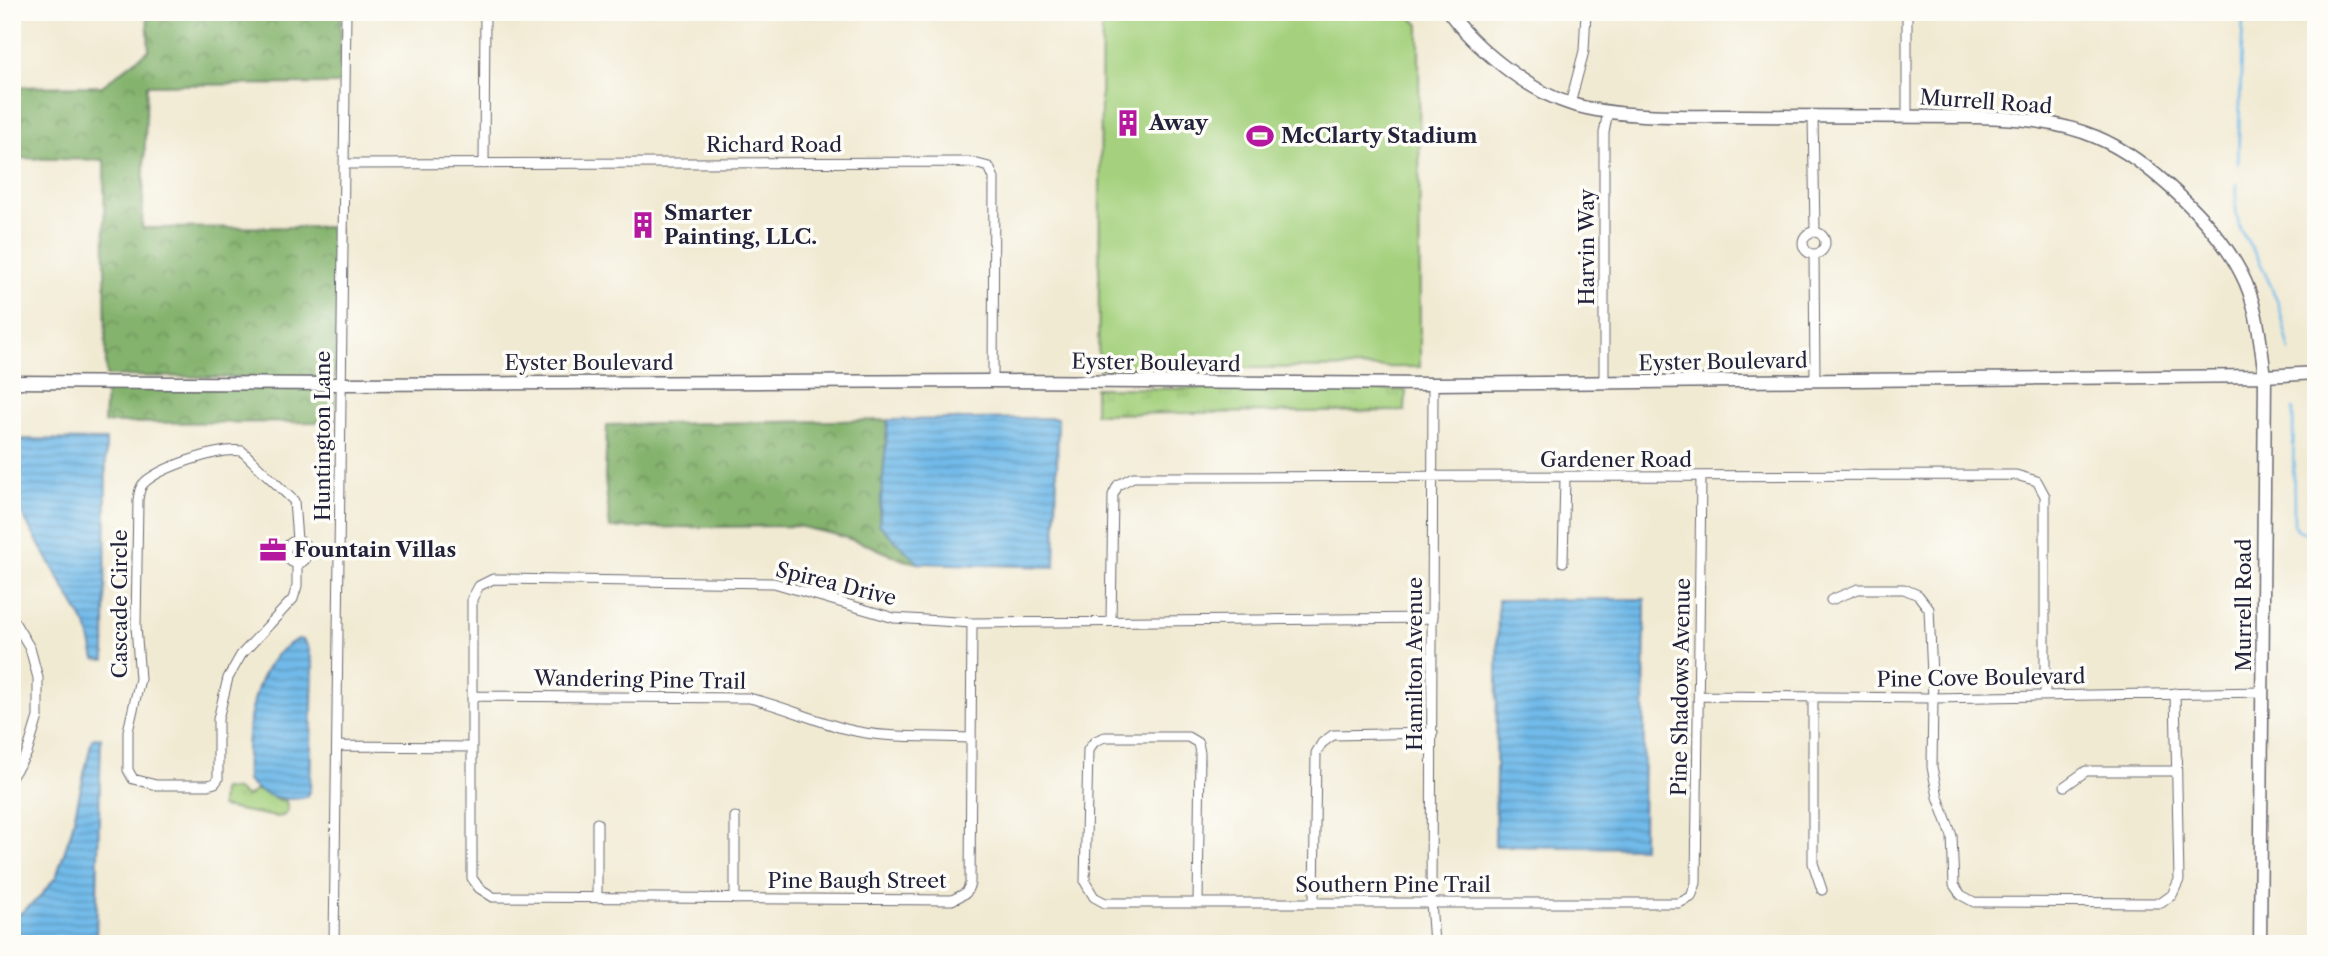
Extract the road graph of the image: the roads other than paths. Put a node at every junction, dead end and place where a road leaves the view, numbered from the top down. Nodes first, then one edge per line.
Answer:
1 (346, 12) edge
2 (485, 12) edge
3 (1449, 12) edge
4 (1586, 12) edge
5 (1907, 12) edge
6 (1570, 104) junction
7 (1608, 111) junction
8 (1813, 116) junction
9 (1908, 116) junction
10 (344, 164) junction
11 (484, 164) junction
12 (1815, 231) junction
13 (1814, 254) junction
14 (2316, 375) edge
15 (2265, 376) junction
16 (993, 381) junction
17 (1815, 381) junction
18 (12, 382) edge
19 (1604, 383) junction
20 (340, 384) junction
21 (1433, 384) junction
22 (1434, 477) junction
23 (1701, 477) junction
24 (1565, 478) junction
25 (297, 540) junction
26 (308, 552) junction
27 (339, 552) junction
28 (1563, 562) dead end
29 (298, 563) junction
30 (1831, 600) dead end
31 (12, 618) edge
32 (1433, 618) junction
33 (1111, 621) junction
34 (972, 623) junction
35 (2263, 692) junction
36 (2175, 693) junction
37 (472, 696) junction
38 (1699, 696) junction
39 (1813, 696) junction
40 (2046, 696) junction
41 (1933, 698) junction
42 (1433, 733) junction
43 (969, 738) junction
44 (338, 746) junction
45 (472, 747) junction
46 (2176, 771) junction
47 (12, 775) edge
48 (2064, 786) dead end
49 (735, 817) dead end
50 (597, 823) dead end
51 (479, 888) joint
52 (1822, 890) dead end
53 (597, 896) junction
54 (1691, 897) joint
55 (735, 899) junction
56 (1314, 902) junction
57 (1431, 902) junction
58 (1198, 903) junction
59 (334, 944) edge
60 (1434, 944) edge
61 (2260, 944) edge

1 - 10 street, Huntington Lane
2 - 11 street
3 - 6 street, Murrell Road
4 - 6 street
5 - 9 street
6 - 7 street, Murrell Road
7 - 8 street, Murrell Road
7 - 19 street, Harvin Way
8 - 9 street, Murrell Road
8 - 12 street
9 - 15 street, Murrell Road
10 - 11 street, Richard Road
10 - 20 street, Huntington Lane
11 - 16 street, Richard Road
12 - 13 street
12 - 13 street
13 - 17 street
14 - 15 street, Eyster Boulevard
15 - 17 street, Eyster Boulevard
15 - 35 street, Murrell Road
16 - 20 street, Eyster Boulevard
16 - 21 street, Eyster Boulevard
17 - 19 street, Eyster Boulevard
18 - 20 street, Eyster Boulevard
19 - 21 street, Eyster Boulevard
20 - 27 street, Huntington Lane
21 - 22 street, Hamilton Avenue
22 - 24 street, Gardener Road
22 - 32 street, Hamilton Avenue
22 - 33 street, Gardener Road
23 - 24 street, Gardener Road
23 - 38 street, Pine Shadows Avenue
23 - 40 street, Gardener Road
24 - 28 street
25 - 26 street
25 - 29 street, Cascade Circle
25 - 29 street, Cascade Circle
26 - 27 street
26 - 29 street
27 - 44 street, Huntington Lane
30 - 41 street
31 - 47 street
32 - 33 street, Spirea Drive
32 - 42 street, Hamilton Avenue
33 - 34 street, Spirea Drive
34 - 37 street, Spirea Drive
34 - 43 street, Pine Baugh Street
35 - 36 street, Pine Cove Boulevard
35 - 61 street, Murrell Road
36 - 40 street, Pine Cove Boulevard
36 - 46 street
37 - 43 street, Wandering Pine Trail
37 - 45 street, Spirea Drive
38 - 39 street, Pine Cove Boulevard
38 - 54 street, Pine Shadows Avenue
39 - 41 street, Pine Cove Boulevard
39 - 52 street
40 - 41 street, Pine Cove Boulevard
41 - 46 street
42 - 56 street
42 - 57 street, Hamilton Avenue
43 - 55 street, Pine Baugh Street
44 - 45 street
44 - 59 street, Huntington Lane
45 - 51 street, Spirea Drive
46 - 48 street
49 - 55 street
50 - 53 street
51 - 53 street, Pine Baugh Street
53 - 55 street, Pine Baugh Street
54 - 57 street, Southern Pine Trail
56 - 57 street, Southern Pine Trail
56 - 58 street, Southern Pine Trail
57 - 60 street, Hamilton Avenue
58 - 58 street, Southern Pine Trail

